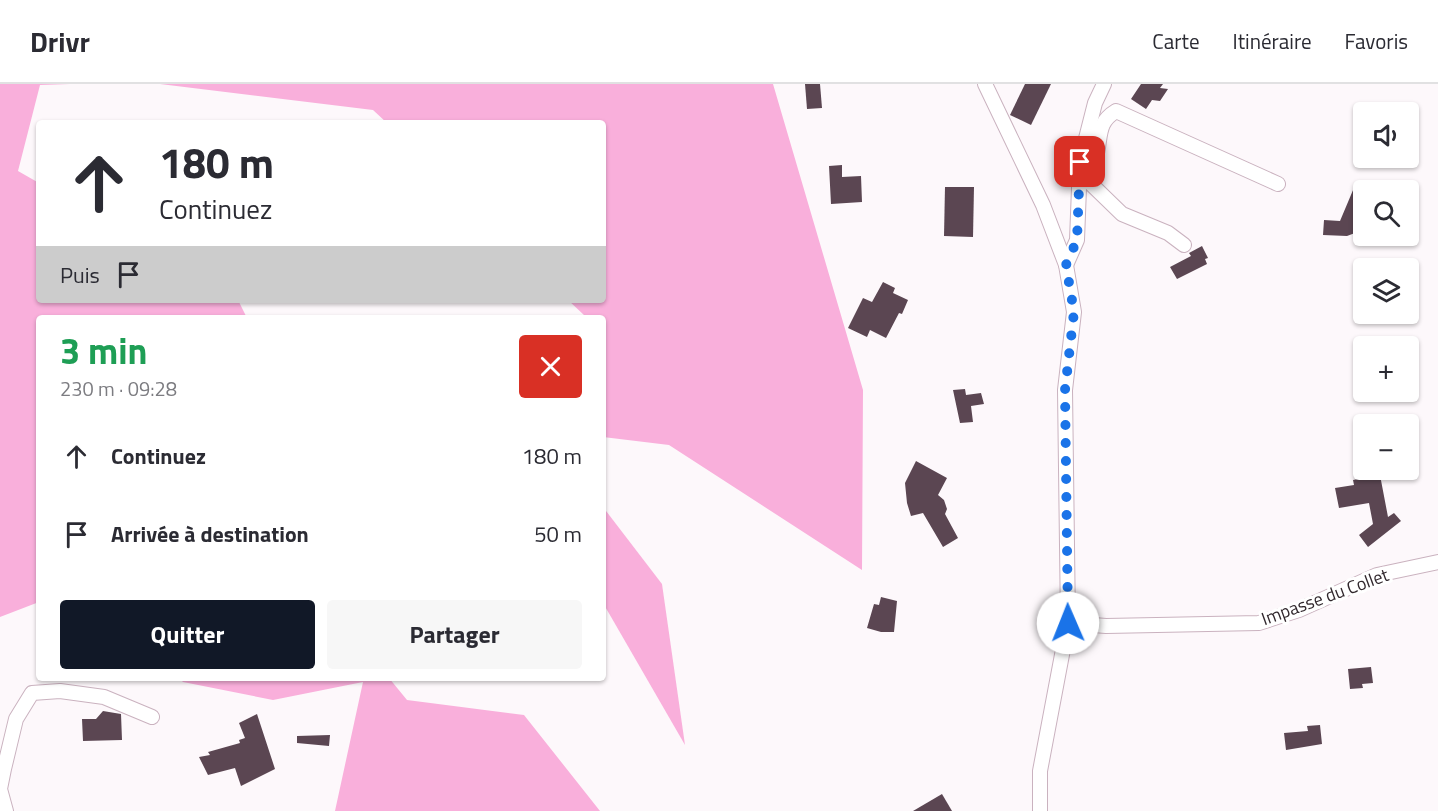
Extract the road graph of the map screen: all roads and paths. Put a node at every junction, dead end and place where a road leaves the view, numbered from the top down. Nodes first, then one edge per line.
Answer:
1 (985, 84) edge
2 (1104, 84) edge
3 (1080, 178) junction
4 (1278, 184) dead end
5 (1184, 245) dead end
6 (1066, 265) junction
7 (1438, 562) edge
8 (1068, 623) junction
9 (152, 717) dead end
10 (6, 811) edge
11 (1040, 811) edge

1 - 6 street
2 - 3 street
3 - 4 street
3 - 5 street
3 - 6 street
6 - 8 street
7 - 8 street, Impasse du Collet
8 - 11 street
9 - 10 street

